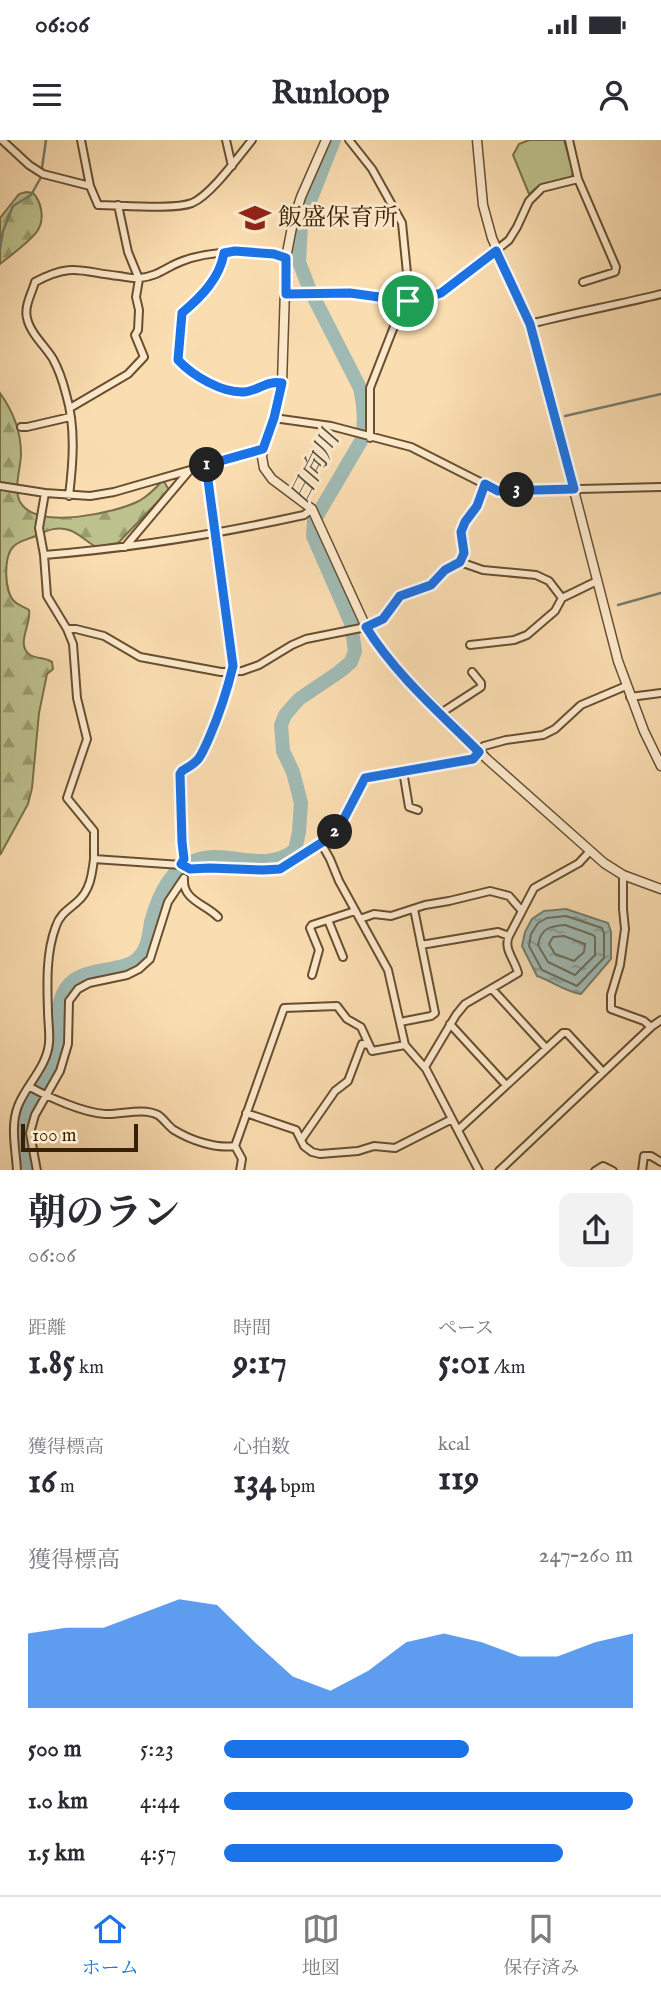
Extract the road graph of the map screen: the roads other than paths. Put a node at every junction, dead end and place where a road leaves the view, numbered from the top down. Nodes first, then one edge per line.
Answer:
1 (2, 140) edge
2 (81, 140) edge
3 (226, 140) edge
4 (252, 140) edge
5 (326, 140) edge
6 (349, 140) edge
7 (477, 140) edge
8 (569, 140) edge
9 (232, 166) junction
10 (578, 179) junction
11 (90, 186) junction
12 (118, 205) junction
13 (496, 251) junction
14 (224, 253) junction
15 (286, 258) junction
16 (139, 278) junction
17 (583, 282) dead end
18 (286, 294) junction
19 (661, 294) edge
20 (408, 301) junction
21 (530, 324) junction
22 (282, 383) junction
23 (70, 408) junction
24 (71, 417) junction
25 (274, 418) junction
26 (20, 427) dead end
27 (370, 438) junction
28 (263, 449) junction
29 (206, 465) junction
30 (190, 469) junction
31 (485, 484) junction
32 (0, 486) edge
33 (661, 487) edge
34 (574, 489) junction
35 (45, 493) junction
36 (69, 496) junction
37 (313, 511) junction
38 (214, 534) junction
39 (125, 547) junction
40 (44, 555) junction
41 (460, 562) junction
42 (597, 581) junction
43 (562, 598) junction
44 (362, 628) junction
45 (67, 629) junction
46 (470, 645) dead end
47 (232, 671) junction
48 (472, 672) dead end
49 (626, 686) junction
50 (661, 693) edge
51 (630, 697) junction
52 (441, 713) junction
53 (479, 752) junction
54 (661, 765) edge
55 (403, 771) junction
56 (418, 810) dead end
57 (321, 843) junction
58 (590, 851) junction
59 (94, 859) junction
60 (181, 864) junction
61 (190, 869) junction
62 (623, 875) junction
63 (184, 878) junction
64 (661, 889) edge
65 (414, 909) junction
66 (355, 911) junction
67 (522, 911) junction
68 (218, 917) dead end
69 (360, 919) junction
70 (328, 920) junction
71 (509, 936) junction
72 (421, 945) junction
73 (344, 957) dead end
74 (312, 975) dead end
75 (492, 989) junction
76 (661, 1020) edge
77 (400, 1022) junction
78 (450, 1024) junction
79 (651, 1027) junction
80 (369, 1045) junction
81 (405, 1045) junction
82 (546, 1048) junction
83 (425, 1067) junction
84 (603, 1072) junction
85 (506, 1085) junction
86 (30, 1087) junction
87 (47, 1096) junction
88 (246, 1113) junction
89 (452, 1119) junction
90 (458, 1130) junction
91 (301, 1140) junction
92 (235, 1146) junction
93 (661, 1163) edge
94 (17, 1170) edge
95 (37, 1170) edge
96 (240, 1170) edge
97 (478, 1170) edge
98 (500, 1170) edge
99 (642, 1170) edge

1 - 11 street
2 - 11 street
3 - 9 street
4 - 9 street
5 - 15 street
6 - 20 street
7 - 13 street
8 - 10 street
9 - 12 street
10 - 13 street
10 - 17 street
11 - 12 street
12 - 16 street
13 - 20 street
13 - 21 street
14 - 15 street
14 - 16 street
14 - 22 street
15 - 18 street
16 - 23 street
16 - 23 street
18 - 20 street
18 - 22 street
19 - 21 street
20 - 27 street
21 - 34 street
22 - 25 street
23 - 24 street
24 - 26 street
24 - 36 street
25 - 27 street
25 - 28 street
27 - 31 street
28 - 29 street
28 - 37 street
29 - 30 street
29 - 38 street
30 - 36 street
30 - 39 street
31 - 34 street
31 - 41 street
32 - 35 street
33 - 34 street
34 - 42 street
35 - 36 street
35 - 40 street
37 - 38 street
37 - 44 street
38 - 39 street
38 - 47 street
39 - 40 street
40 - 45 street
41 - 43 street
41 - 44 street
42 - 43 street
42 - 49 street
43 - 46 street
44 - 47 street
44 - 52 street
45 - 47 street
45 - 59 street
47 - 60 street
48 - 52 street
49 - 51 street
49 - 53 street
50 - 51 street
51 - 54 street
52 - 53 street
53 - 55 street
53 - 58 street
55 - 56 street
55 - 57 street
57 - 61 street
57 - 66 street
58 - 62 street
58 - 67 street
59 - 60 street
59 - 86 street
60 - 61 street
61 - 63 street
62 - 64 street
62 - 79 street
63 - 68 street
63 - 87 street
65 - 67 street
65 - 69 street
65 - 72 street
66 - 69 street
66 - 70 street
67 - 71 street
69 - 77 street
70 - 73 street
70 - 74 street
71 - 72 street
71 - 75 street
72 - 77 street
75 - 78 street
75 - 82 street
76 - 79 street
77 - 81 street
78 - 83 street
78 - 85 street
79 - 84 street
80 - 81 street
80 - 88 street
80 - 91 street
81 - 83 street
82 - 84 street
82 - 85 street
83 - 89 street
84 - 98 street
85 - 90 street
86 - 87 street
86 - 94 street
87 - 92 street
87 - 95 street
88 - 91 street
88 - 92 street
89 - 90 street
89 - 91 street
90 - 97 street
92 - 96 street
93 - 99 street

